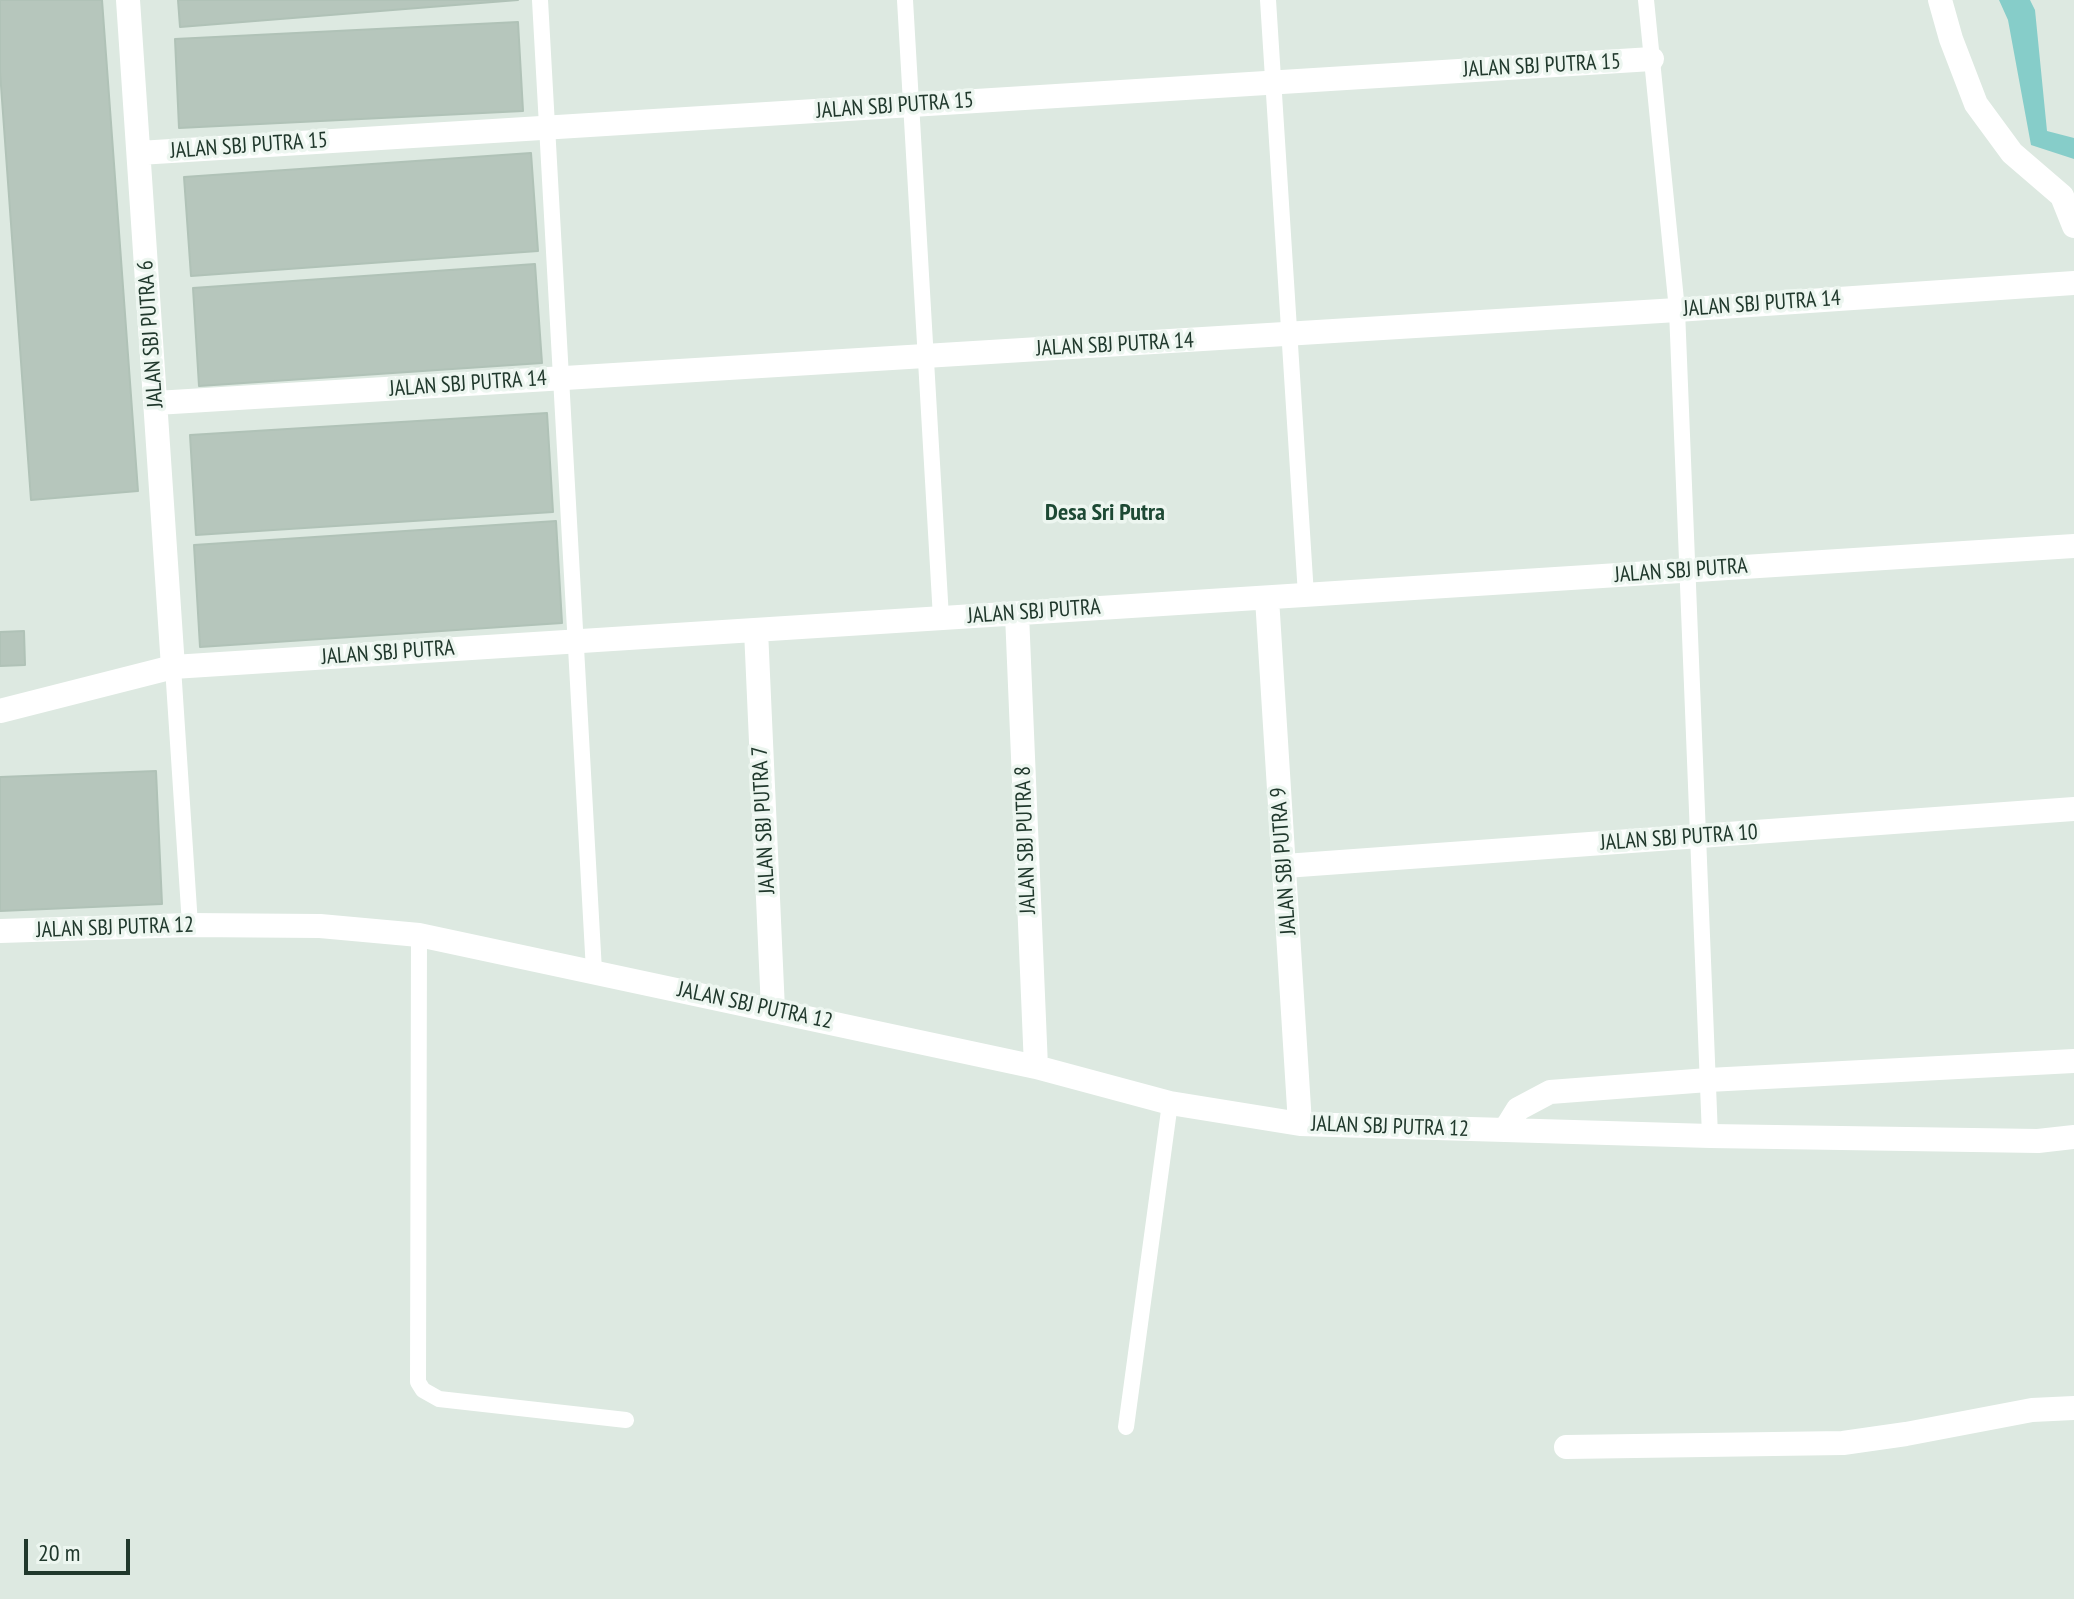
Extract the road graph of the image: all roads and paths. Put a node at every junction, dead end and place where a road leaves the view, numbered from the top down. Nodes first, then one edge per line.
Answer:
1 (128, 0) edge
2 (540, 0) edge
3 (905, 0) edge
4 (1268, 0) edge
5 (1646, 0) edge
6 (1940, 0) edge
7 (1652, 59) junction
8 (1273, 82) junction
9 (911, 105) junction
10 (547, 127) junction
11 (139, 153) junction
12 (2068, 194) edge
13 (2074, 226) edge
14 (2074, 283) edge
15 (1677, 310) junction
16 (1289, 334) junction
17 (925, 356) junction
18 (561, 378) junction
19 (156, 403) junction
20 (2074, 546) edge
21 (1687, 571) junction
22 (1306, 595) junction
23 (1267, 598) junction
24 (1017, 614) junction
25 (941, 618) junction
26 (756, 630) junction
27 (575, 642) junction
28 (173, 667) junction
29 (0, 711) edge
30 (2074, 809) edge
31 (1698, 836) junction
32 (1285, 866) junction
33 (190, 925) junction
34 (0, 931) edge
35 (419, 935) junction
36 (594, 971) junction
37 (773, 1010) junction
38 (2074, 1061) edge
39 (1036, 1067) junction
40 (1708, 1080) junction
41 (1170, 1103) junction
42 (1300, 1124) junction
43 (1505, 1130) junction
44 (1710, 1136) junction
45 (2074, 1137) edge
46 (2074, 1408) edge
47 (626, 1420) dead end
48 (1126, 1427) dead end
49 (1566, 1447) dead end

1 - 11 street, JALAN SBJ PUTRA 6
2 - 10 lane
3 - 9 lane
4 - 8 lane
5 - 7 lane
6 - 12 street
7 - 8 street, JALAN SBJ PUTRA 15
7 - 15 lane
8 - 9 street, JALAN SBJ PUTRA 15
8 - 16 lane
9 - 10 street, JALAN SBJ PUTRA 15
9 - 17 lane
10 - 11 street, JALAN SBJ PUTRA 15
10 - 18 lane
11 - 19 street, JALAN SBJ PUTRA 6
12 - 13 street
14 - 15 street, JALAN SBJ PUTRA 14
15 - 16 street, JALAN SBJ PUTRA 14
15 - 21 lane
16 - 17 street, JALAN SBJ PUTRA 14
16 - 22 lane
17 - 18 street, JALAN SBJ PUTRA 14
17 - 25 lane
18 - 19 street, JALAN SBJ PUTRA 14
18 - 27 lane
19 - 28 street, JALAN SBJ PUTRA 6
20 - 21 street, JALAN SBJ PUTRA
21 - 22 street, JALAN SBJ PUTRA
21 - 31 lane
22 - 23 street, JALAN SBJ PUTRA
23 - 24 street, JALAN SBJ PUTRA
23 - 32 street, JALAN SBJ PUTRA 9
24 - 25 street, JALAN SBJ PUTRA
24 - 39 street, JALAN SBJ PUTRA 8
25 - 26 street, JALAN SBJ PUTRA
26 - 27 street, JALAN SBJ PUTRA
26 - 37 street, JALAN SBJ PUTRA 7
27 - 28 street, JALAN SBJ PUTRA
27 - 36 lane
28 - 29 street, JALAN SBJ PUTRA
28 - 33 lane
30 - 31 street, JALAN SBJ PUTRA 10
31 - 32 street, JALAN SBJ PUTRA 10
31 - 40 lane
32 - 42 street, JALAN SBJ PUTRA 9
33 - 34 street, JALAN SBJ PUTRA 12
33 - 35 street, JALAN SBJ PUTRA 12
35 - 36 street, JALAN SBJ PUTRA 12
35 - 47 lane
36 - 37 street, JALAN SBJ PUTRA 12
37 - 39 street, JALAN SBJ PUTRA 12
38 - 40 street
39 - 41 street, JALAN SBJ PUTRA 12
40 - 43 street
40 - 44 lane
41 - 42 street, JALAN SBJ PUTRA 12
41 - 48 lane
42 - 43 street, JALAN SBJ PUTRA 12
43 - 44 street, JALAN SBJ PUTRA 12
44 - 45 street, JALAN SBJ PUTRA 12
46 - 49 street

